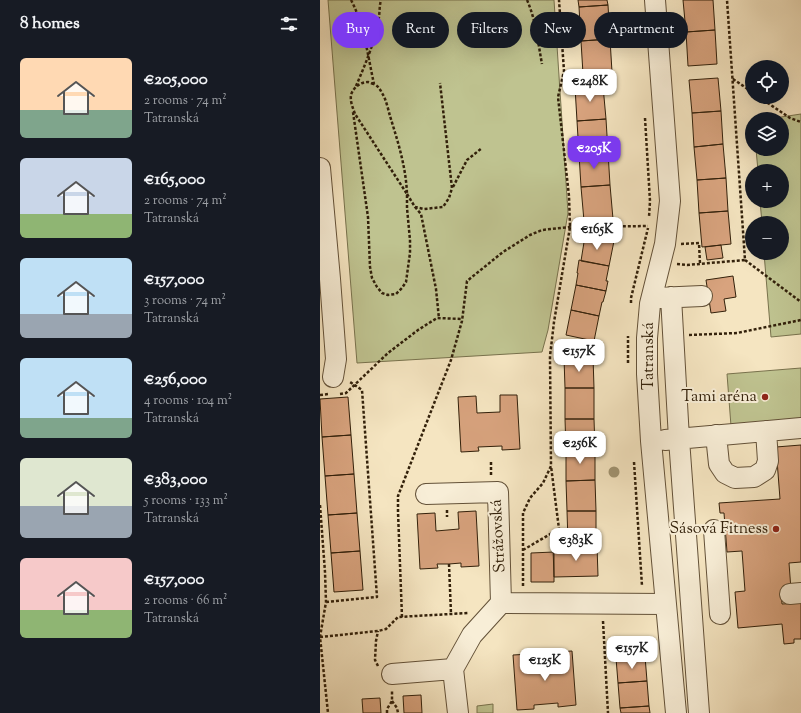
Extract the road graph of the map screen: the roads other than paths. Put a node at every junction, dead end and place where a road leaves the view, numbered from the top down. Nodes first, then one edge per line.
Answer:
1 (655, 0) edge
2 (320, 168) edge
3 (702, 296) dead end
4 (661, 298) junction
5 (333, 374) road end
6 (801, 428) edge
7 (766, 431) junction
8 (716, 435) junction
9 (679, 439) junction
10 (651, 441) junction
11 (426, 494) dead end
12 (714, 530) dead end
13 (716, 566) junction
14 (688, 567) junction
15 (663, 568) junction
16 (666, 604) junction
17 (497, 608) junction
18 (720, 614) dead end
19 (692, 624) junction
20 (668, 626) junction
21 (453, 669) junction
22 (392, 674) road end
23 (458, 713) edge
24 (676, 713) edge
25 (699, 713) edge

1 - 4 street, Tatranská
2 - 5 street
3 - 4 street
4 - 9 street
4 - 10 street, Tatranská
6 - 7 street
7 - 8 street
7 - 8 street
8 - 9 street
9 - 10 street
9 - 14 street
10 - 15 street, Tatranská
11 - 17 street, Strážovská
12 - 13 street
13 - 14 street
13 - 18 street
14 - 15 street
14 - 19 street
15 - 16 street, Tatranská
16 - 17 street
16 - 20 street, Tatranská
17 - 21 street
19 - 20 street
19 - 25 street
20 - 24 street, Tatranská
21 - 22 street
21 - 23 street

